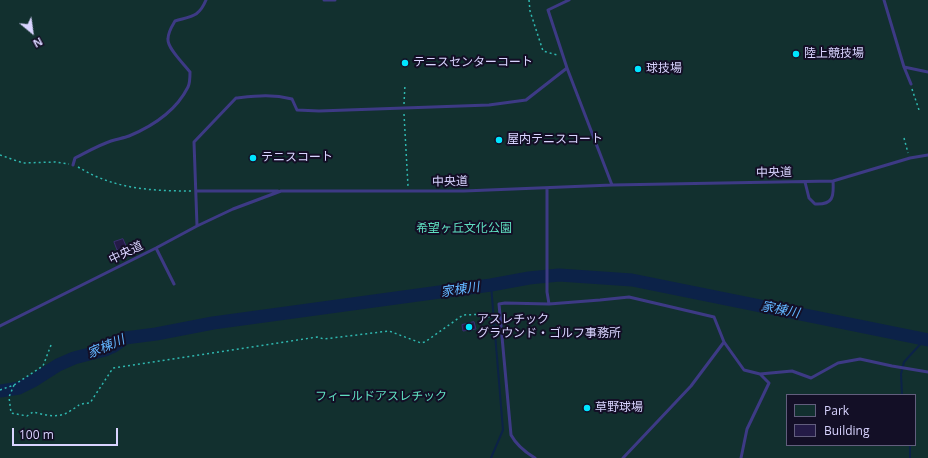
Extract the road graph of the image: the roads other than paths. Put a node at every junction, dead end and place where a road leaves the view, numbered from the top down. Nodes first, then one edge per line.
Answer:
1 (206, 0) edge
2 (324, 0) edge
3 (335, 0) edge
4 (569, 0) edge
5 (884, 0) edge
6 (904, 67) junction
7 (567, 68) junction
8 (928, 72) edge
9 (911, 84) road end
10 (928, 155) edge
11 (73, 165) road end
12 (832, 181) junction
13 (805, 182) junction
14 (612, 185) junction
15 (547, 188) junction
16 (196, 191) junction
17 (281, 191) junction
18 (197, 226) junction
19 (156, 248) junction
20 (174, 284) dead end
21 (549, 304) junction
22 (0, 326) edge
23 (724, 342) junction
24 (928, 372) edge
25 (760, 374) junction
26 (536, 458) edge
27 (623, 458) edge
28 (741, 458) edge

1 - 11 lane
2 - 3 lane
4 - 7 lane
5 - 6 lane
6 - 8 lane
6 - 9 lane
7 - 14 lane
7 - 16 lane
10 - 12 lane, 中央道
12 - 13 lane, 中央道
12 - 13 lane
13 - 14 lane, 中央道
14 - 15 lane, 中央道
15 - 17 lane, 中央道
15 - 21 lane
16 - 17 lane
16 - 18 lane
17 - 18 lane, 中央道
18 - 19 lane, 中央道
19 - 20 lane
19 - 22 lane, 中央道
21 - 23 lane
21 - 26 lane
23 - 25 lane
23 - 27 lane
24 - 25 lane
25 - 28 lane

